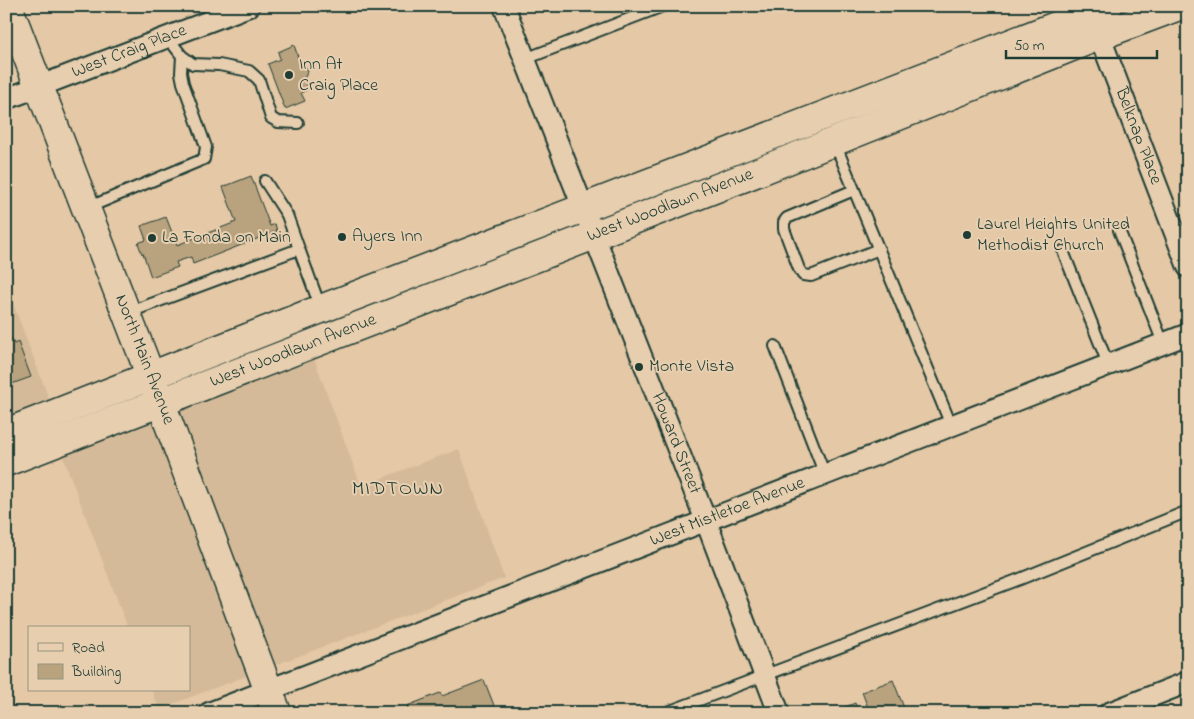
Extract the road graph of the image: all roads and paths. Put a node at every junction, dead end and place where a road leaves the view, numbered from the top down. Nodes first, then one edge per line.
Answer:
1 (8, 6) edge
2 (249, 6) edge
3 (504, 6) edge
4 (663, 6) edge
5 (1179, 6) edge
6 (1096, 15) edge
7 (168, 38) junction
8 (182, 56) junction
9 (525, 59) junction
10 (39, 86) junction
11 (6, 99) edge
12 (298, 122) dead end
13 (834, 141) junction
14 (264, 181) dead end
15 (854, 190) junction
16 (584, 208) junction
17 (86, 209) junction
18 (1119, 230) dead end
19 (594, 235) junction
20 (299, 249) junction
21 (879, 249) junction
22 (1064, 251) dead end
23 (1188, 267) edge
24 (321, 309) junction
25 (126, 314) junction
26 (1188, 334) edge
27 (1163, 343) junction
28 (775, 346) dead end
29 (1108, 364) junction
30 (151, 376) junction
31 (161, 403) junction
32 (951, 425) junction
33 (6, 433) edge
34 (6, 462) edge
35 (825, 475) junction
36 (1188, 511) edge
37 (706, 521) junction
38 (765, 675) junction
39 (1188, 682) edge
40 (273, 701) edge
41 (209, 713) edge
42 (665, 713) edge
43 (779, 713) edge
44 (1109, 713) edge

1 - 10 street, North Main Avenue
2 - 7 street, West Craig Place
3 - 9 street, Howard Street
4 - 9 lane
5 - 6 street, West Woodlawn Avenue
6 - 13 street, West Woodlawn Avenue
6 - 16 street, West Woodlawn Avenue
6 - 23 street, Belknap Place
7 - 8 lane
7 - 10 street, West Craig Place
8 - 12 lane
8 - 17 lane
9 - 16 street, Howard Street
10 - 11 street, West Craig Place
10 - 17 street, North Main Avenue
13 - 15 lane
13 - 19 street, West Woodlawn Avenue
14 - 20 lane
15 - 21 lane
15 - 21 lane
16 - 19 street, Howard Street
16 - 24 street, West Woodlawn Avenue
17 - 25 street, North Main Avenue
18 - 27 lane
19 - 31 street, West Woodlawn Avenue
19 - 37 street, Howard Street
20 - 24 lane
20 - 25 lane
21 - 32 lane
22 - 29 lane
24 - 30 street, West Woodlawn Avenue
25 - 30 street, North Main Avenue
26 - 27 street, West Mistletoe Avenue
27 - 29 street, West Mistletoe Avenue
28 - 35 lane
29 - 32 street, West Mistletoe Avenue
30 - 31 street, North Main Avenue
30 - 33 street, West Woodlawn Avenue
31 - 34 street, West Woodlawn Avenue
31 - 40 street, North Main Avenue
32 - 35 street, West Mistletoe Avenue
35 - 37 street, West Mistletoe Avenue
36 - 38 lane
37 - 38 street, Howard Street
37 - 40 street, West Mistletoe Avenue
38 - 42 lane
38 - 43 street, Howard Street
39 - 44 street
40 - 41 street, West Mistletoe Avenue

